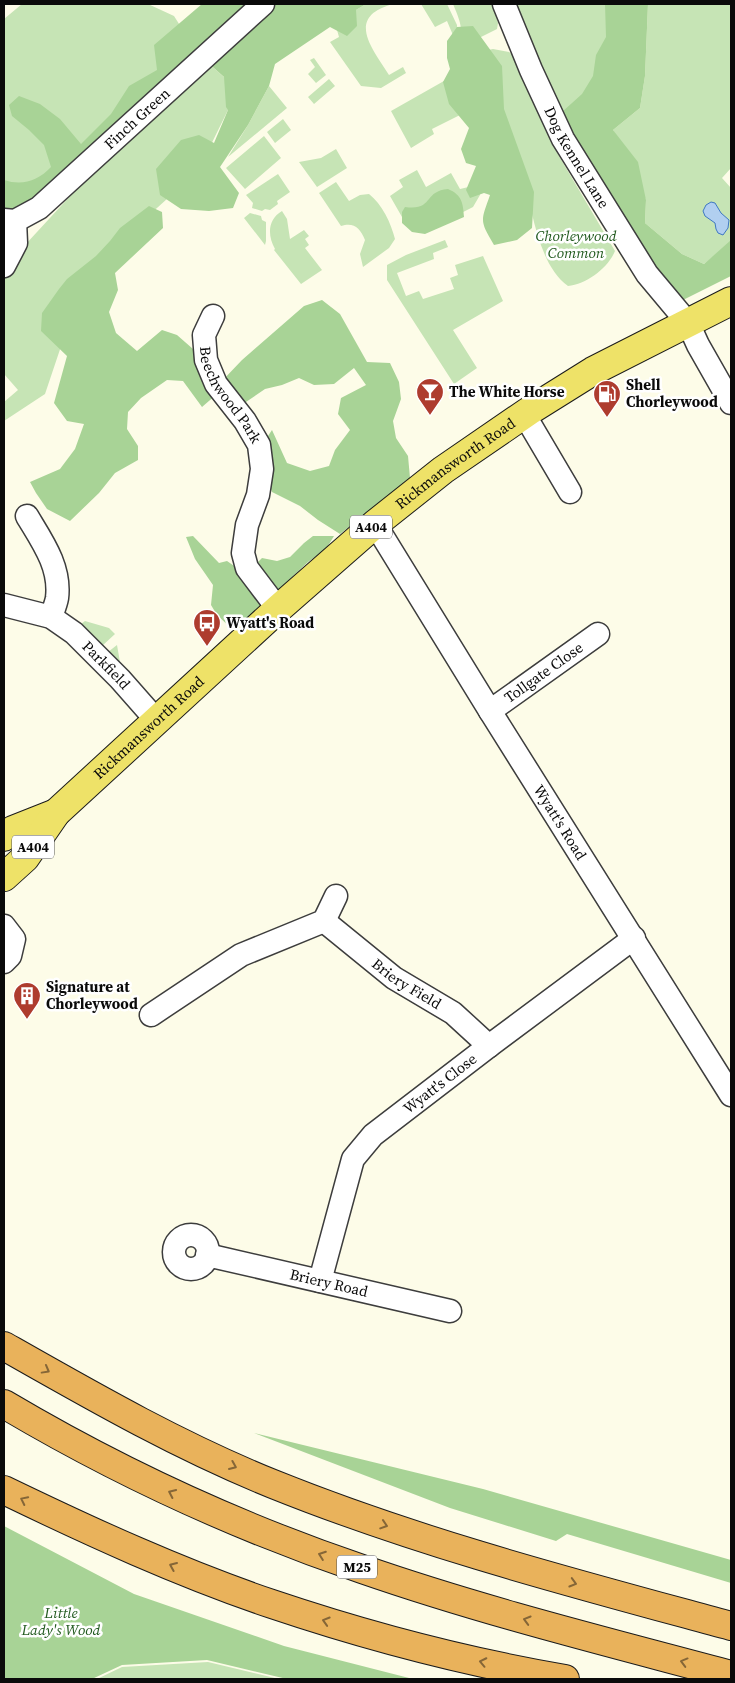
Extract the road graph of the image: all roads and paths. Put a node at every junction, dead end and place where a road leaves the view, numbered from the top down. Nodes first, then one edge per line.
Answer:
1 (263, 4) edge
2 (504, 4) edge
3 (9, 220) edge
4 (4, 266) edge
5 (731, 301) edge
6 (212, 316) dead end
7 (688, 322) junction
8 (731, 403) edge
9 (524, 414) junction
10 (570, 492) dead end
11 (33, 518) dead end
12 (375, 524) junction
13 (4, 605) edge
14 (278, 609) junction
15 (51, 617) junction
16 (598, 634) dead end
17 (490, 711) junction
18 (157, 721) junction
19 (56, 813) junction
20 (4, 837) edge
21 (4, 877) edge
22 (336, 896) dead end
23 (324, 921) junction
24 (4, 926) edge
25 (634, 938) junction
26 (4, 962) edge
27 (151, 1015) dead end
28 (489, 1046) junction
29 (731, 1095) edge
30 (208, 1256) dead end
31 (320, 1281) junction
32 (450, 1311) dead end
33 (4, 1346) edge
34 (4, 1404) edge
35 (4, 1490) edge
36 (731, 1626) edge
37 (731, 1674) edge
38 (565, 1679) edge

1 - 3 street, Finch Green
2 - 7 street, Dog Kennel Lane
3 - 4 street
5 - 7 main road, Rickmansworth Road / A404
6 - 14 street, Beechwood Park
7 - 8 street, Dog Kennel Lane
7 - 9 main road, Rickmansworth Road / A404
9 - 10 street
9 - 12 main road, Rickmansworth Road / A404
11 - 15 street
12 - 14 main road, Rickmansworth Road / A404
12 - 17 street, Wyatt's Road
13 - 15 street, Parkfield
14 - 18 main road, Rickmansworth Road / A404
15 - 18 street, Parkfield
16 - 17 street, Tollgate Close
17 - 25 street, Wyatt's Road
18 - 19 main road, Rickmansworth Road / A404
19 - 20 main road, Rickmansworth Road / A404
19 - 21 main road, Rickmansworth Road / A404
22 - 23 street
23 - 27 street
23 - 28 street, Briery Field
24 - 26 street
25 - 28 street, Wyatt's Close
25 - 29 street, Wyatt's Road
28 - 31 street, Wyatt's Close
30 - 31 street, Briery Road
31 - 32 street, Briery Road
33 -> 36 highway
37 -> 34 highway, M25
38 -> 35 highway

